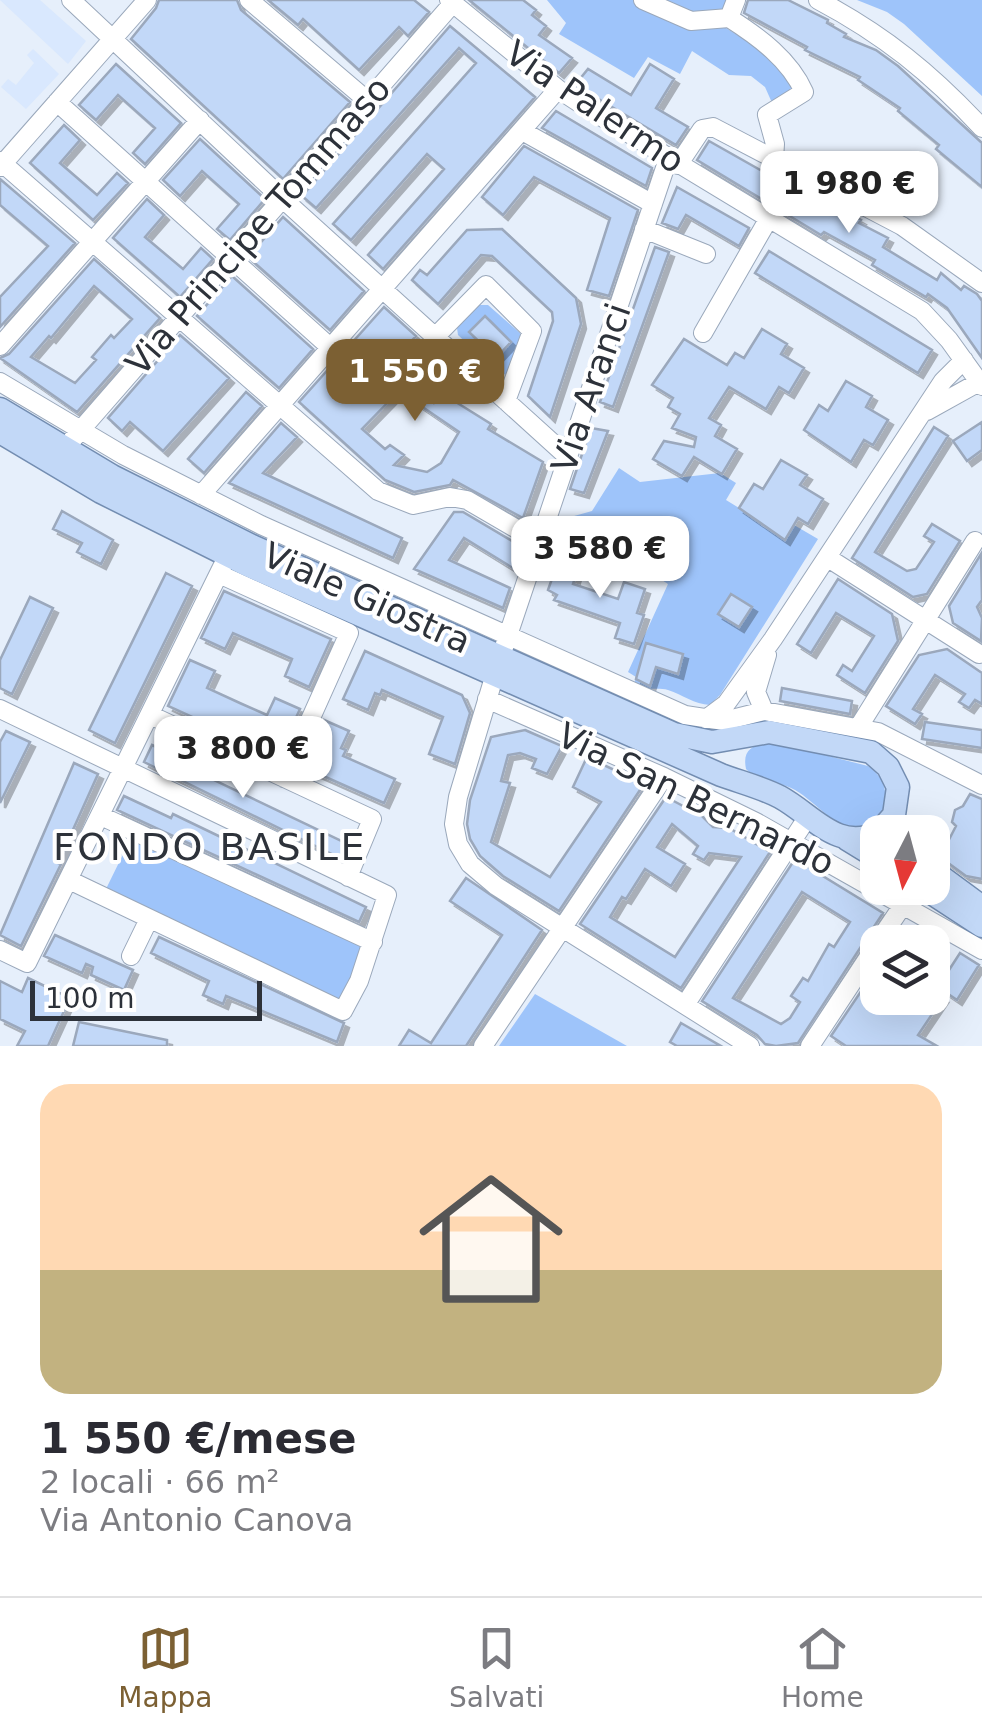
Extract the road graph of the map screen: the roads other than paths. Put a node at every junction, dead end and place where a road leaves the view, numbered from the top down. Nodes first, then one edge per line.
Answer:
1 (71, 0) edge
2 (147, 0) edge
3 (249, 0) edge
4 (644, 0) edge
5 (736, 0) edge
6 (818, 0) edge
7 (451, 2) edge
8 (729, 18) junction
9 (113, 38) junction
10 (558, 89) junction
11 (57, 102) junction
12 (369, 102) junction
13 (200, 120) junction
14 (982, 128) edge
15 (524, 132) junction
16 (774, 159) junction
17 (673, 162) junction
18 (1, 164) edge
19 (146, 182) junction
20 (284, 200) junction
21 (652, 204) junction
22 (770, 218) junction
23 (644, 229) junction
24 (92, 242) junction
25 (706, 254) dead end
26 (231, 259) junction
27 (982, 283) edge
28 (383, 289) junction
29 (179, 317) junction
30 (703, 333) dead end
31 (435, 337) junction
32 (0, 346) edge
33 (331, 348) junction
34 (964, 360) junction
35 (0, 382) edge
36 (981, 384) edge
37 (506, 401) junction
38 (282, 406) junction
39 (0, 409) edge
40 (922, 413) junction
41 (0, 432) edge
42 (72, 440) junction
43 (568, 457) junction
44 (201, 495) junction
45 (976, 541) dead end
46 (540, 542) junction
47 (828, 558) junction
48 (224, 564) junction
49 (926, 620) junction
50 (773, 639) junction
51 (979, 654) dead end
52 (501, 656) junction
53 (487, 699) junction
54 (0, 709) edge
55 (764, 712) junction
56 (150, 715) junction
57 (706, 719) junction
58 (836, 729) junction
59 (749, 734) junction
60 (871, 752) junction
61 (124, 768) junction
62 (664, 777) junction
63 (284, 778) junction
64 (740, 782) junction
65 (982, 785) edge
66 (898, 806) junction
67 (893, 815) edge
68 (901, 815) edge
69 (100, 816) junction
70 (807, 818) junction
71 (847, 839) junction
72 (860, 839) edge
73 (792, 841) junction
74 (860, 847) edge
75 (860, 875) edge
76 (348, 877) junction
77 (69, 880) junction
78 (950, 883) edge
79 (916, 905) edge
80 (950, 905) edge
81 (982, 906) edge
82 (150, 919) junction
83 (982, 926) edge
84 (564, 928) junction
85 (373, 942) junction
86 (0, 950) edge
87 (982, 950) edge
88 (131, 956) dead end
89 (860, 971) edge
90 (685, 1005) junction
91 (482, 1046) edge
92 (750, 1046) edge
93 (811, 1046) edge

1 - 9 street
2 - 9 street
3 - 12 street
4 - 8 street
5 - 8 street
6 - 14 street
7 - 10 street, Via Palermo
7 - 12 street, Via Principe Tommaso
8 - 16 street
9 - 11 street
9 - 13 street
10 - 15 street
10 - 17 street, Via Palermo
11 - 18 street
11 - 19 street
12 - 20 street, Via Principe Tommaso
13 - 19 street
13 - 20 street
15 - 21 street
15 - 28 street
16 - 17 street, Via Aranci
16 - 27 street
17 - 21 street, Via Aranci
17 - 22 street, Via Palermo
18 - 24 street
19 - 24 street
19 - 26 street
20 - 26 street, Via Principe Tommaso
20 - 28 street
21 - 23 street, Via Aranci
22 - 30 street
22 - 34 street, Via Palermo
23 - 25 street
23 - 43 street, Via Aranci
24 - 29 street
24 - 32 street
26 - 29 street, Via Principe Tommaso
26 - 33 street
28 - 31 street
28 - 33 street
29 - 38 street
29 - 42 street, Via Principe Tommaso
31 - 37 street
31 - 37 street
33 - 38 street
34 - 36 street, Via Palermo
34 - 40 street
35 - 42 street, Viale Giostra
36 - 40 street
37 - 43 street
38 - 44 street
38 - 46 street
39 - 42 main road, Viale Giostra
40 - 47 street
41 - 48 main road, Viale Giostra
42 - 44 street, Viale Giostra
42 - 52 main road, Viale Giostra
43 - 46 street, Via Aranci
44 - 52 street, Viale Giostra
45 - 49 street
46 - 52 street, Via Aranci
47 - 49 street
47 - 50 street
48 - 52 main road, Viale Giostra
48 - 56 street
48 - 63 street
49 - 51 street
49 - 58 street
50 - 55 street
50 - 57 street
52 - 53 street, Via Aranci
52 - 57 street, Viale Giostra
52 - 59 main road, Viale Giostra
52 - 64 main road, Viale Giostra
53 - 62 street, Via San Bernardo
53 - 84 street, Via Aranci
54 - 61 street
55 - 57 street
55 - 58 street
56 - 61 street
56 - 63 street
58 - 59 main road, Viale Giostra
58 - 60 main road, Viale Giostra
58 - 60 street
58 - 65 street
59 - 64 main road
60 - 66 main road
61 - 69 street
61 - 76 street
62 - 73 street, Via San Bernardo
62 - 84 street
63 - 76 street
64 - 70 main road, Viale Giostra
66 - 67 main road
66 - 68 main road
69 - 77 street
69 - 85 street
70 - 71 main road, Viale Giostra
70 - 73 street
71 - 72 main road
71 - 74 main road
73 - 75 street, Via San Bernardo
73 - 90 street
76 - 85 street
77 - 82 street
77 - 86 street
78 - 81 main road
79 - 87 street, Via San Bernardo
80 - 83 main road
82 - 85 street
82 - 88 street
84 - 90 street, Via Aranci
84 - 91 street
89 - 93 street
90 - 92 street, Via Aranci

